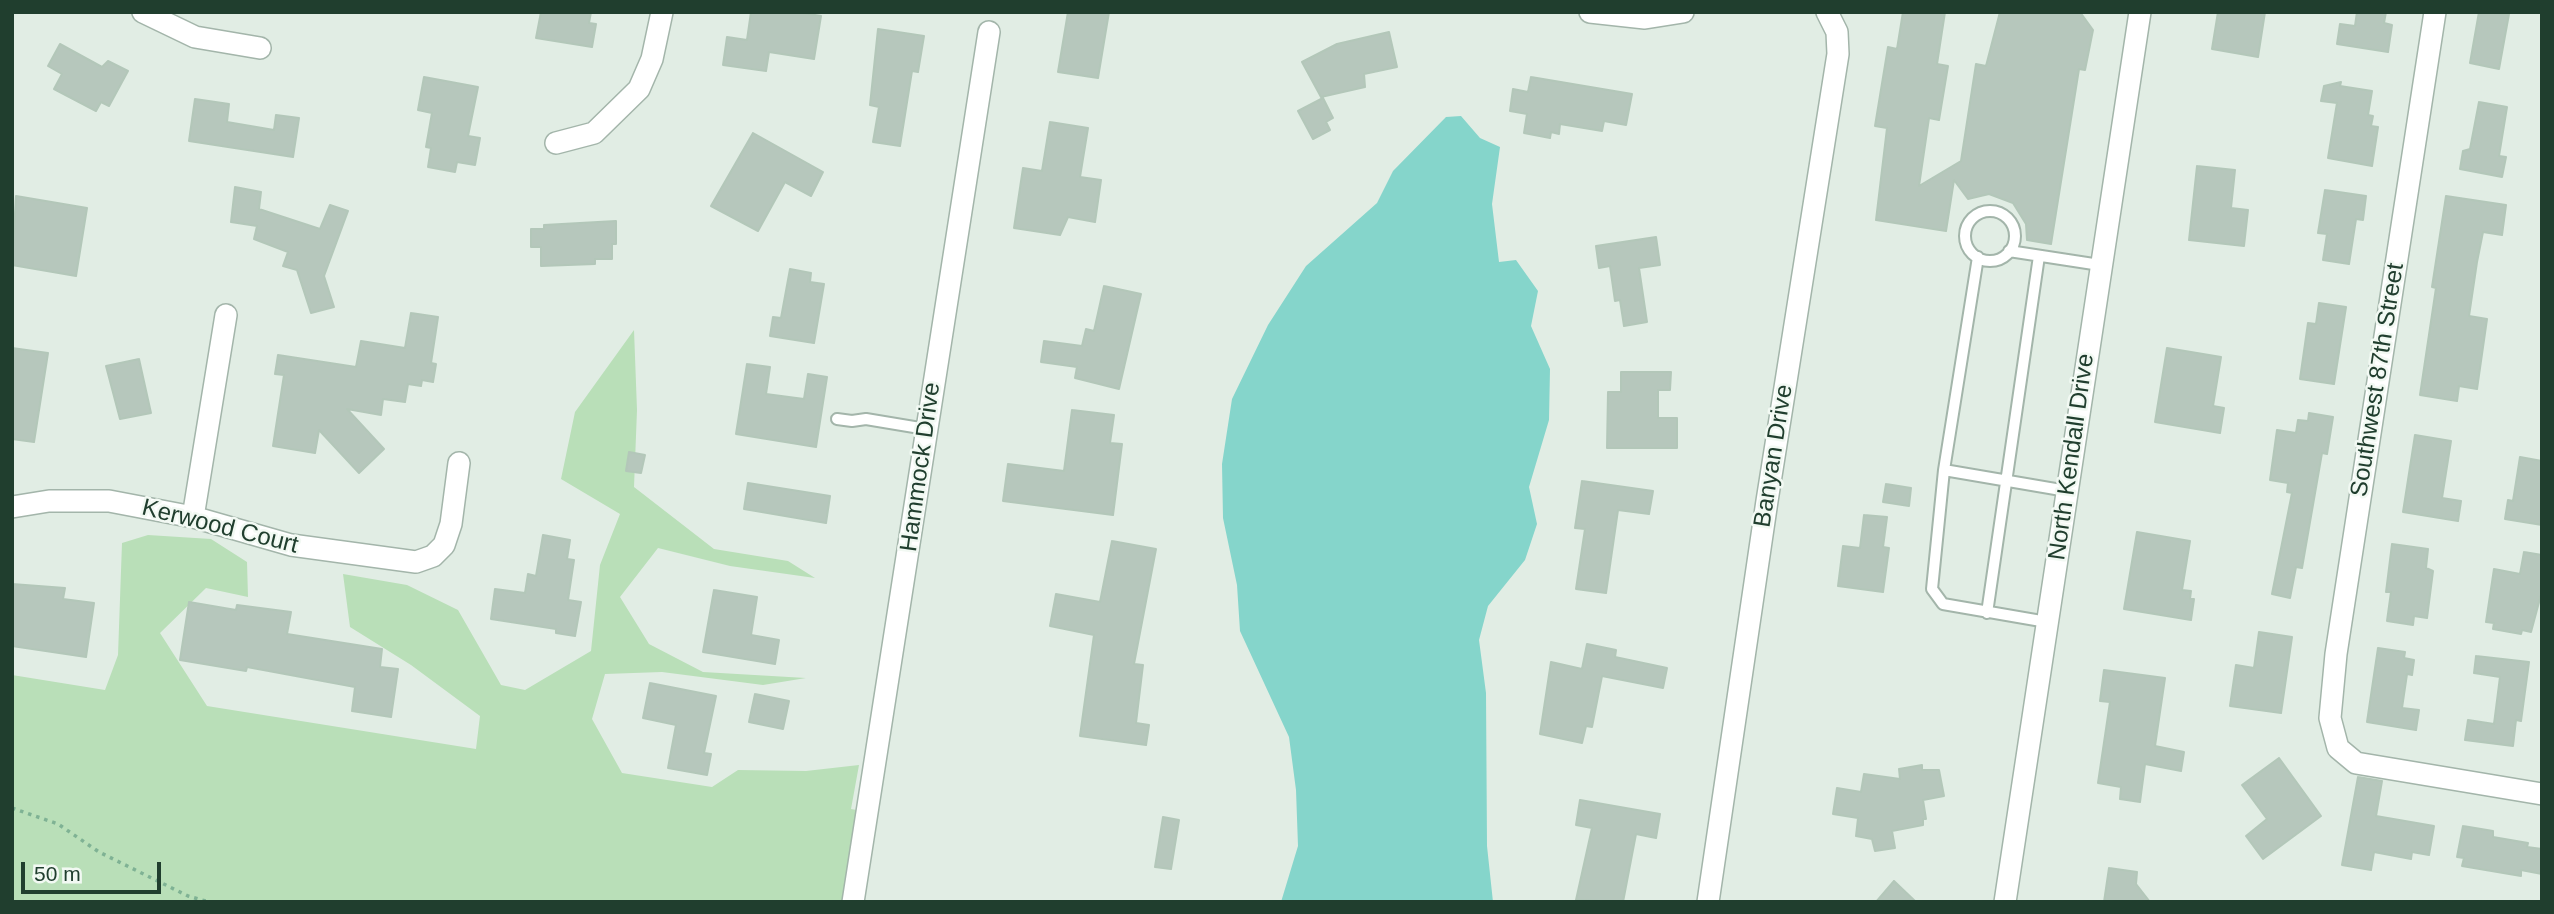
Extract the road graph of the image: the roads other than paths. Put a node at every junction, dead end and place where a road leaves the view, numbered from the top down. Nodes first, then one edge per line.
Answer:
1 (143, 12) edge
2 (662, 12) edge
3 (1590, 12) edge
4 (1684, 12) edge
5 (1827, 12) edge
6 (2140, 12) edge
7 (2435, 12) edge
8 (989, 32) dead end
9 (260, 48) dead end
10 (556, 143) dead end
11 (2009, 251) junction
12 (2039, 256) junction
13 (1978, 257) junction
14 (2100, 264) junction
15 (226, 315) dead end
16 (837, 419) dead end
17 (926, 429) junction
18 (458, 463) dead end
19 (1944, 470) junction
20 (2005, 481) junction
21 (2067, 491) junction
22 (12, 507) edge
23 (192, 516) junction
24 (1987, 613) junction
25 (2047, 622) junction
26 (2542, 793) edge
27 (853, 902) edge
28 (1708, 902) edge
29 (2005, 902) edge

1 - 9 street
2 - 10 street
3 - 4 street
5 - 28 street, Banyan Drive
6 - 14 street, North Kendall Drive
7 - 26 street, Southwest 87th Street
8 - 17 street, Hammock Drive
11 - 12 lane
11 - 13 lane
11 - 13 lane
12 - 14 lane
12 - 20 lane
13 - 19 lane
14 - 21 street, North Kendall Drive
15 - 23 street
16 - 17 lane
17 - 27 street, Hammock Drive
18 - 23 street, Kerwood Court
19 - 20 lane
19 - 24 lane
20 - 21 lane
20 - 24 lane
21 - 25 street, North Kendall Drive
22 - 23 street, Kerwood Court
24 - 25 lane
25 - 29 street, North Kendall Drive

